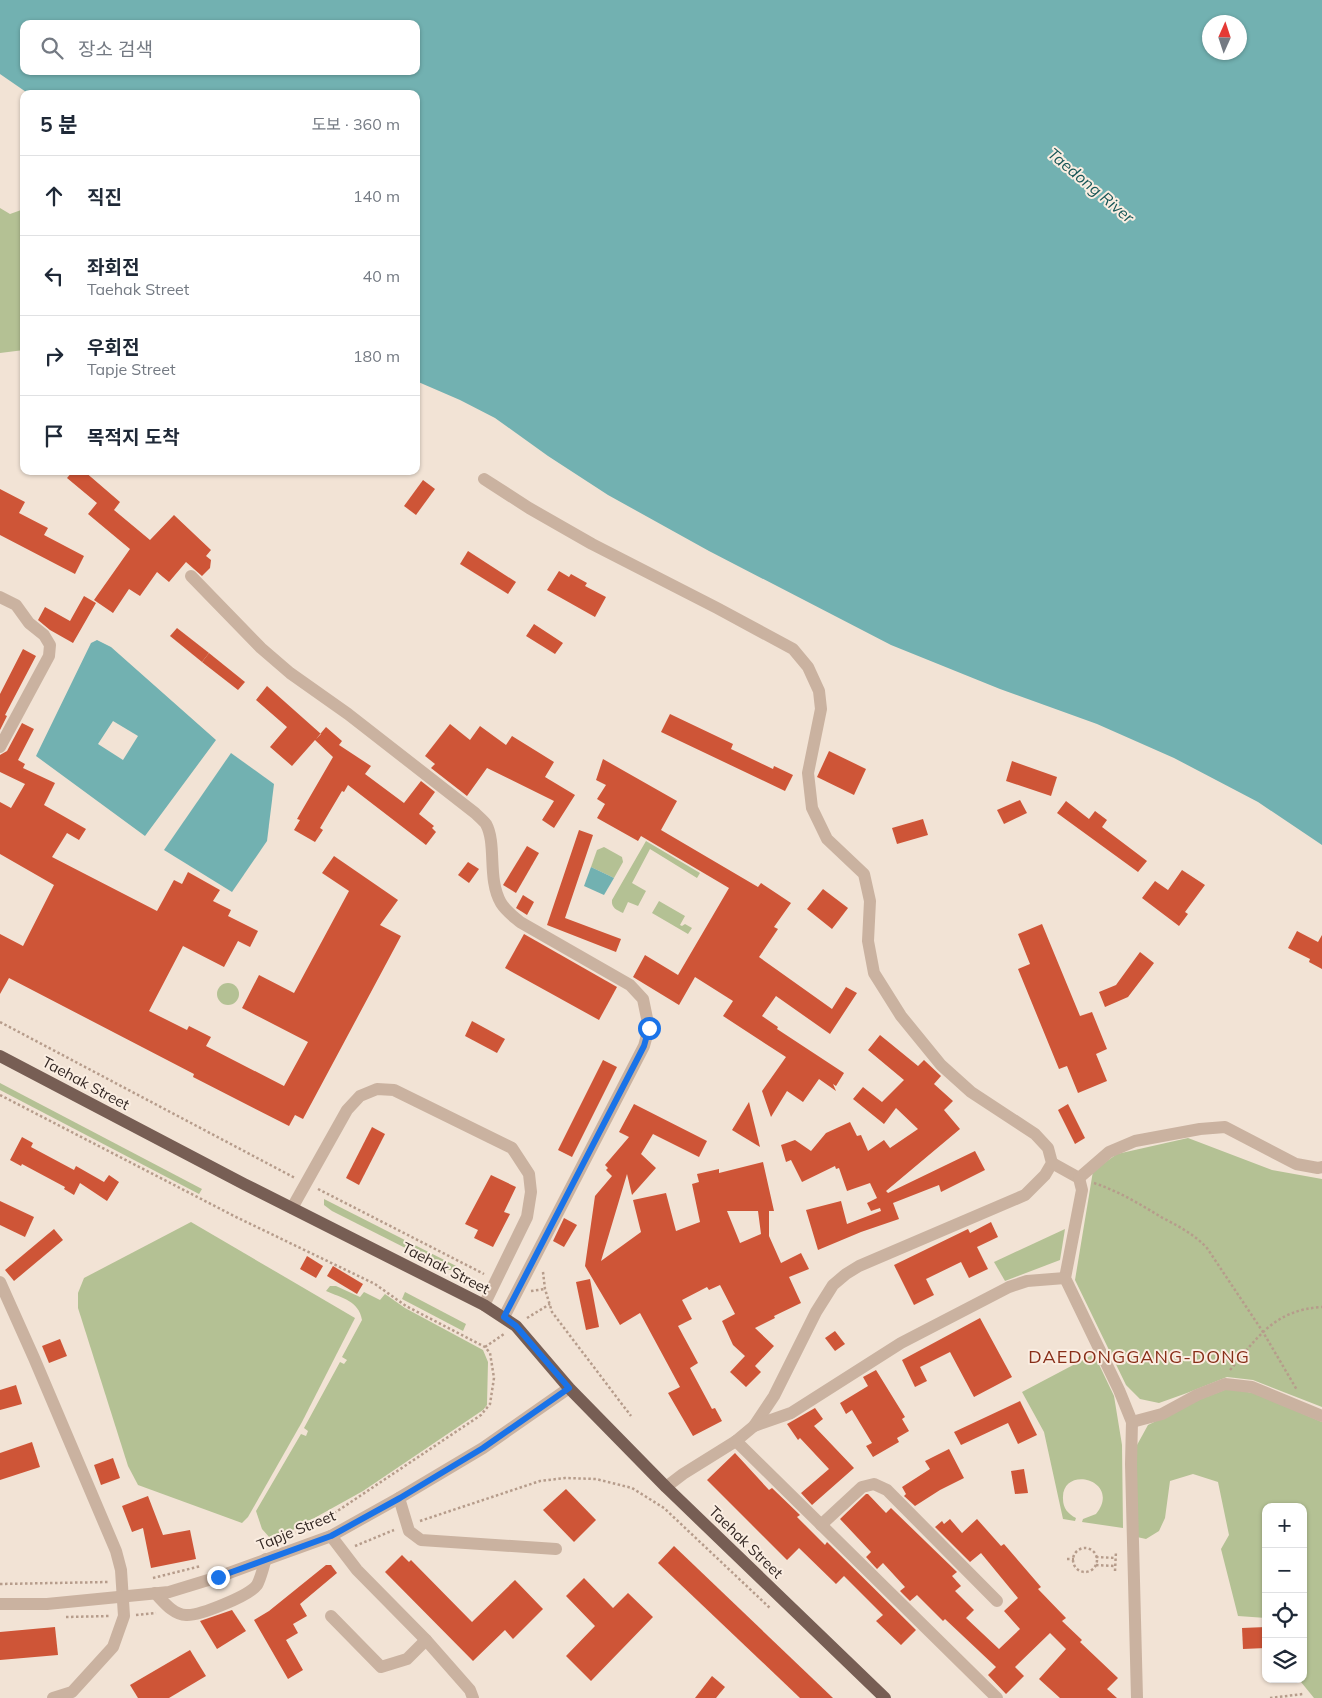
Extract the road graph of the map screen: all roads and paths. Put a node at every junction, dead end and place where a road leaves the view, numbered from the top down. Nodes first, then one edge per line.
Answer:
1 (484, 479) dead end
2 (191, 576) dead end
3 (0, 597) edge
4 (0, 747) edge
5 (0, 1022) edge
6 (0, 1056) edge
7 (0, 1096) edge
8 (1052, 1163) junction
9 (1322, 1167) edge
10 (1079, 1178) junction
11 (1092, 1182) dead end
12 (305, 1183) junction
13 (292, 1208) junction
14 (544, 1268) dead end
15 (1065, 1278) junction
16 (497, 1281) junction
17 (0, 1282) edge
18 (518, 1290) junction
19 (545, 1290) junction
20 (484, 1305) junction
21 (1322, 1307) edge
22 (504, 1317) junction
23 (1263, 1332) junction
24 (569, 1388) junction
25 (1214, 1389) junction
26 (1309, 1411) junction
27 (631, 1416) dead end
28 (1322, 1416) edge
29 (1132, 1422) junction
30 (754, 1426) junction
31 (736, 1441) junction
32 (666, 1487) junction
33 (400, 1498) junction
34 (414, 1523) dead end
35 (821, 1525) junction
36 (396, 1529) dead end
37 (290, 1535) dead end
38 (331, 1536) junction
39 (556, 1549) dead end
40 (342, 1550) junction
41 (1116, 1551) dead end
42 (1096, 1556) junction
43 (1116, 1558) junction
44 (266, 1559) junction
45 (1068, 1559) dead end
46 (1074, 1559) junction
47 (1096, 1564) junction
48 (1115, 1566) junction
49 (1115, 1571) dead end
50 (155, 1593) junction
51 (124, 1596) junction
52 (997, 1601) dead end
53 (0, 1604) edge
54 (171, 1609) junction
55 (772, 1610) dead end
56 (124, 1616) junction
57 (331, 1616) dead end
58 (65, 1617) dead end
59 (426, 1640) junction
60 (1303, 1694) dead end
61 (53, 1698) edge
62 (473, 1698) edge
63 (885, 1698) edge
64 (997, 1698) edge
65 (1137, 1698) edge
66 (1270, 1698) edge

1 - 8 street
2 - 18 street
3 - 4 street
5 - 12 path
6 - 13 main road, Taehak Street
7 - 37 path
8 - 10 street
8 - 30 street
9 - 10 street
10 - 15 street
11 - 23 path
12 - 13 street
12 - 16 path
12 - 16 street
13 - 20 main road, Taehak Street
14 - 19 path
15 - 29 street
15 - 30 street
16 - 20 street
17 - 51 street
18 - 19 path
18 - 22 street
19 - 27 path
20 - 22 main road, Taehak Street
21 - 23 path
22 - 24 main road, Taehak Street
23 - 25 path
23 - 26 path
24 - 32 main road, Taehak Street
24 - 33 street, Tapje Street
25 - 26 street
25 - 29 street
26 - 28 street
29 - 65 street
30 - 31 street
31 - 32 street
31 - 35 street
32 - 63 main road, Taehak Street
33 - 38 street, Tapje Street
33 - 39 street
34 - 55 path
35 - 52 street
35 - 64 street
36 - 40 path
38 - 40 street
38 - 44 street, Tapje Street
40 - 59 street
41 - 43 path
42 - 43 path
42 - 46 path
42 - 47 path
43 - 48 path
44 - 50 street, Tapje Street
44 - 54 street
45 - 46 path
46 - 47 path
47 - 48 path
48 - 49 path
50 - 51 street, Tapje Street
50 - 54 street
51 - 53 street, Tapje Street
51 - 56 street
54 - 56 path
56 - 58 path
56 - 61 street
57 - 59 street
59 - 62 street
60 - 66 path

